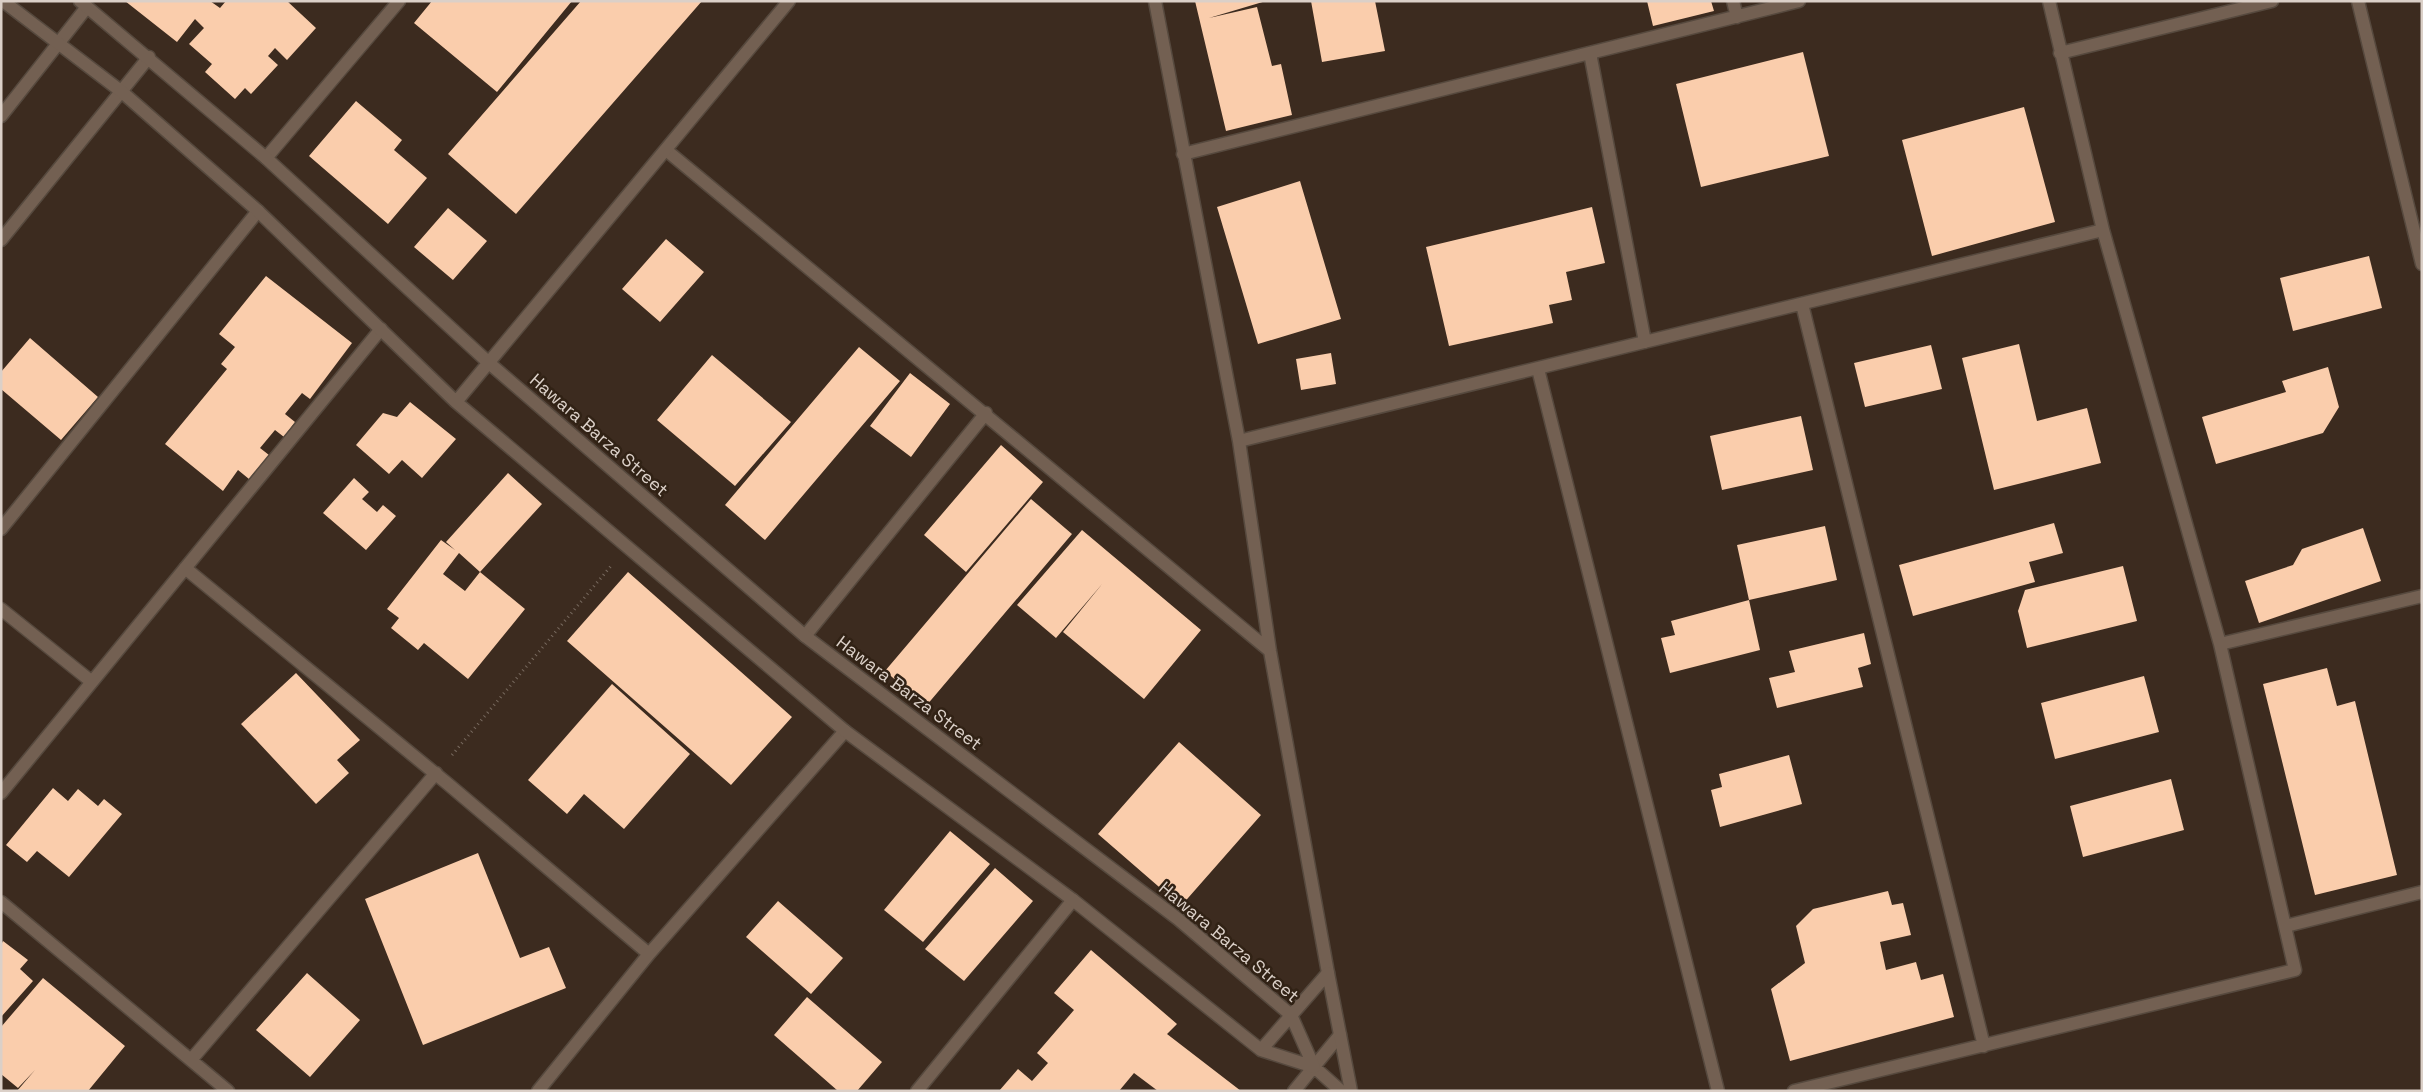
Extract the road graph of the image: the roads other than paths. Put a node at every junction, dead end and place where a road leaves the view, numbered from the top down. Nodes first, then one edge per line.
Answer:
1 (3, 1) edge
2 (399, 1) edge
3 (789, 1) edge
4 (1155, 1) edge
5 (1733, 1) edge
6 (1799, 1) edge
7 (2049, 1) edge
8 (2272, 1) edge
9 (2358, 1) edge
10 (83, 4) edge
11 (1737, 17) junction
12 (59, 44) junction
13 (1590, 53) junction
14 (2060, 53) junction
15 (148, 58) junction
16 (122, 92) junction
17 (1, 116) edge
18 (666, 150) junction
19 (1183, 154) junction
20 (266, 158) junction
21 (258, 211) junction
22 (2103, 230) junction
23 (1, 240) edge
24 (2422, 264) edge
25 (1802, 304) junction
26 (381, 329) junction
27 (1645, 342) junction
28 (489, 363) junction
29 (1538, 369) junction
30 (456, 402) junction
31 (986, 413) junction
32 (1238, 441) junction
33 (1, 529) edge
34 (185, 568) junction
35 (2422, 596) edge
36 (1, 609) edge
37 (806, 636) junction
38 (2220, 644) junction
39 (1270, 651) junction
40 (92, 682) junction
41 (845, 731) junction
42 (436, 773) junction
43 (1, 793) edge
44 (2422, 892) edge
45 (1073, 900) junction
46 (1, 902) edge
47 (2286, 926) junction
48 (649, 954) junction
49 (1328, 973) junction
50 (1291, 1015) junction
51 (1340, 1035) junction
52 (1984, 1046) junction
53 (1261, 1050) junction
54 (191, 1060) junction
55 (1314, 1066) junction
56 (228, 1091) edge
57 (538, 1091) edge
58 (917, 1091) edge
59 (1294, 1091) edge
60 (1341, 1091) edge
61 (1351, 1091) edge
62 (1718, 1091) edge
63 (1794, 1091) edge

1 - 12 street
2 - 20 street
3 - 18 street
4 - 19 street
5 - 11 street
6 - 11 street
7 - 14 street
8 - 14 street
9 - 24 street
10 - 12 street
10 - 15 street, Hawara Barza Street
11 - 13 street
12 - 16 street
12 - 17 street
13 - 19 street
13 - 27 street
14 - 22 street
15 - 16 street
15 - 20 street, Hawara Barza Street
16 - 21 street
16 - 23 street
18 - 28 street
18 - 31 street
19 - 32 street
20 - 28 street, Hawara Barza Street
21 - 26 street
21 - 33 street
22 - 25 street
22 - 38 street
25 - 27 street
25 - 52 street
26 - 30 street
26 - 34 street
27 - 29 street
28 - 30 street
28 - 37 street, Hawara Barza Street
29 - 32 street
29 - 62 street
30 - 41 street
31 - 37 street
31 - 39 street
32 - 39 street
34 - 40 street
34 - 42 street
35 - 38 street
36 - 40 street
37 - 50 street, Hawara Barza Street
38 - 47 street
39 - 49 street
40 - 43 street
41 - 45 street
41 - 48 street
42 - 48 street
42 - 54 street
44 - 47 street
45 - 53 street
45 - 58 street
46 - 54 street
47 - 52 street
48 - 57 street
49 - 50 street
49 - 51 street
50 - 53 street
50 - 55 street, Hawara Barza Street
51 - 55 street
51 - 61 street
52 - 63 street
53 - 55 street
54 - 56 street
55 - 59 street
55 - 60 street

